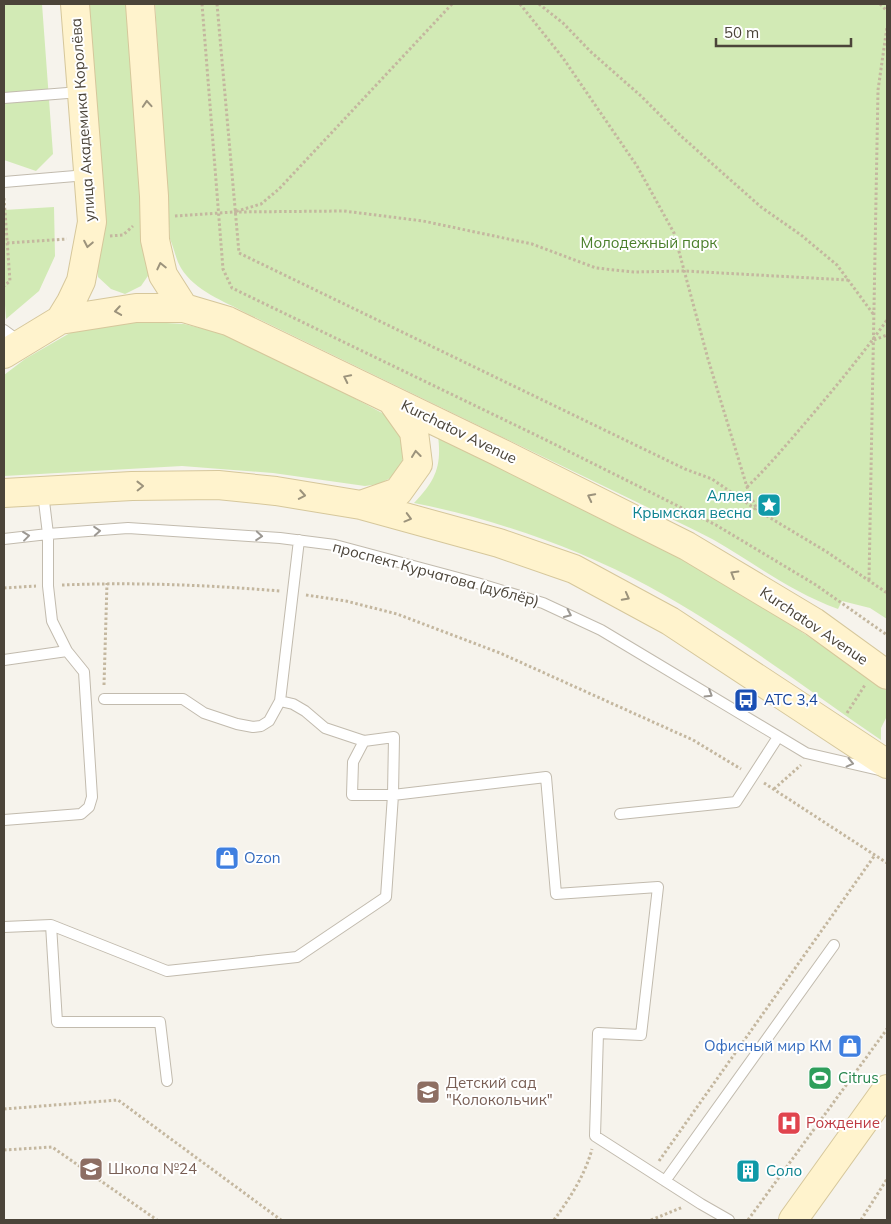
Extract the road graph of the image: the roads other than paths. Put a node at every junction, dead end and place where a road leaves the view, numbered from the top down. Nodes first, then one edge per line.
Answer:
1 (75, 4) edge
2 (140, 4) edge
3 (81, 92) junction
4 (4, 98) edge
5 (88, 175) junction
6 (4, 182) edge
7 (184, 308) junction
8 (60, 320) junction
9 (10, 343) edge
10 (391, 399) junction
11 (43, 492) junction
12 (4, 493) edge
13 (361, 505) junction
14 (48, 534) junction
15 (4, 539) edge
16 (299, 540) junction
17 (67, 651) junction
18 (4, 660) edge
19 (882, 671) edge
20 (104, 698) road end
21 (280, 701) junction
22 (778, 737) junction
23 (364, 742) junction
24 (887, 764) edge
25 (887, 772) edge
26 (393, 795) junction
27 (620, 814) dead end
28 (4, 820) edge
29 (51, 925) junction
30 (4, 927) edge
31 (834, 946) dead end
32 (167, 1081) dead end
33 (887, 1089) edge
34 (887, 1109) edge
35 (665, 1181) junction
36 (729, 1220) edge
37 (793, 1220) edge
38 (806, 1220) edge

1 - 3 main road, улица Академика Королёва
7 -> 2 main road
3 - 4 lane
3 - 5 main road, улица Академика Королёва
5 - 6 lane
5 -> 8 main road, улица Академика Королёва
7 -> 8 main road, Kurchatov Avenue
10 -> 7 main road, Kurchatov Avenue
8 - 9 main road, Kurchatov Avenue
13 -> 10 main road
19 -> 10 main road, Kurchatov Avenue
11 - 12 main road
11 -> 13 main road
11 - 14 lane
13 -> 24 main road
15 -> 14 lane, проспект Курчатова (дублёр)
14 -> 16 lane, проспект Курчатова (дублёр)
14 - 17 lane
16 - 21 lane
16 -> 22 lane, проспект Курчатова (дублёр)
17 - 18 lane
17 - 28 lane
20 - 21 lane
21 - 23 lane
22 -> 25 lane, проспект Курчатова (дублёр)
22 - 27 lane
23 - 26 lane
23 - 26 lane
26 - 29 lane
26 - 35 lane
29 - 30 lane
29 - 32 lane
31 - 35 lane
33 - 37 main road
34 - 38 main road
35 - 36 lane

